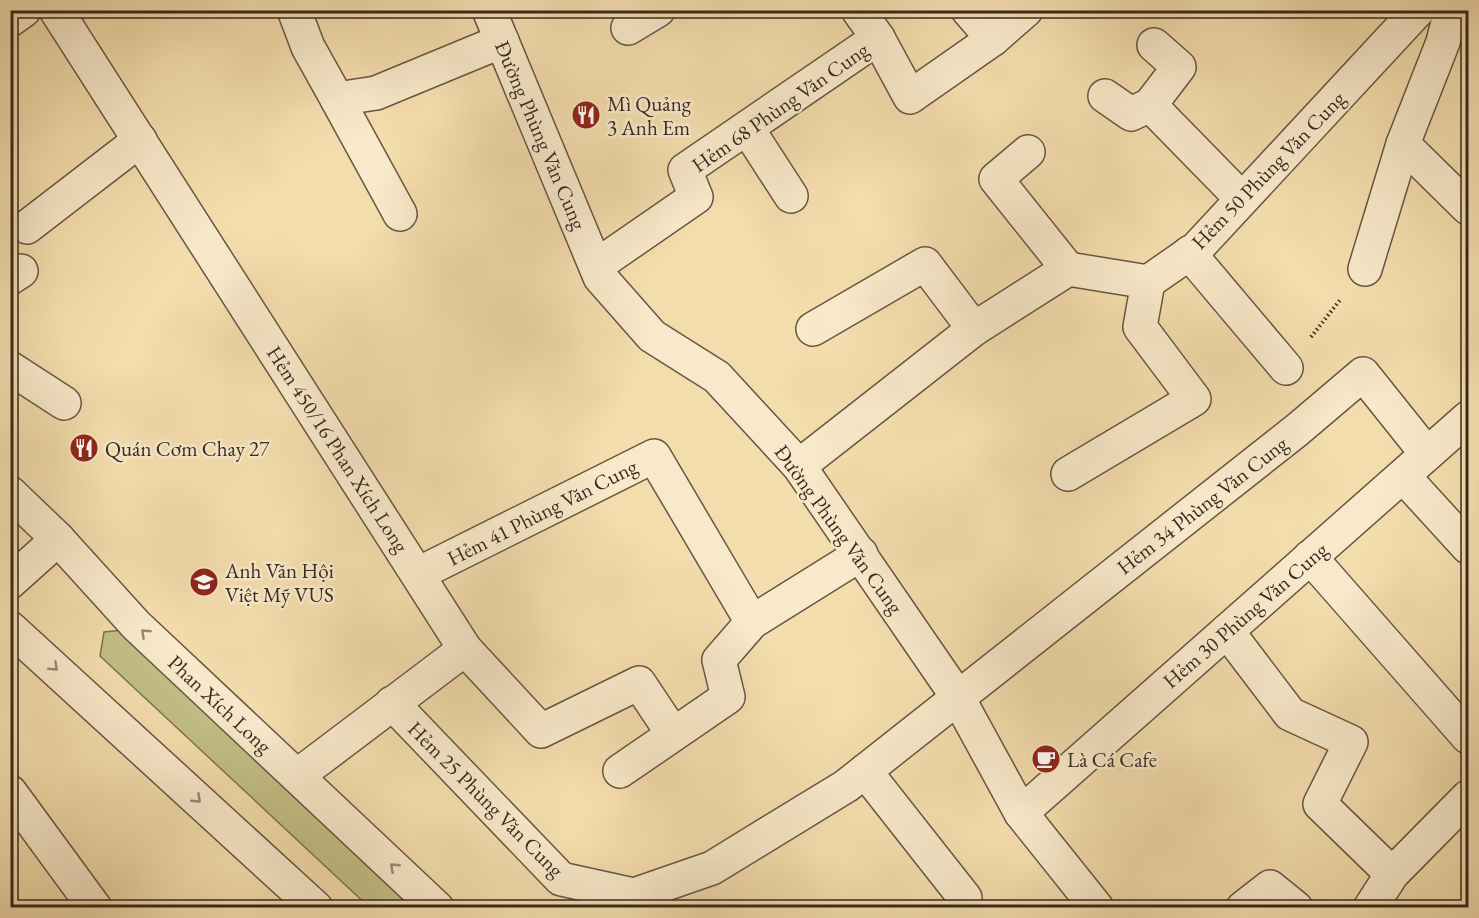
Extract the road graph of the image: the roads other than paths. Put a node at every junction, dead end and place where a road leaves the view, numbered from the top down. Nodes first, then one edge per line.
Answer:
1 (24, 10) edge
2 (57, 10) edge
3 (294, 10) edge
4 (489, 10) edge
5 (657, 10) edge
6 (858, 10) edge
7 (968, 10) edge
8 (1026, 10) edge
9 (1418, 10) edge
10 (1451, 10) edge
11 (10, 20) edge
12 (628, 28) dead end
13 (878, 38) junction
14 (993, 39) junction
15 (502, 41) junction
16 (1154, 45) dead end
17 (1105, 96) dead end
18 (337, 99) junction
19 (1150, 105) junction
20 (747, 128) junction
21 (140, 140) junction
22 (1403, 144) junction
23 (1028, 152) dead end
24 (791, 196) dead end
25 (1242, 199) junction
26 (1468, 208) edge
27 (400, 214) dead end
28 (27, 227) dead end
29 (1189, 253) junction
30 (596, 266) junction
31 (1068, 269) junction
32 (1365, 269) road end
33 (1148, 282) junction
34 (813, 329) dead end
35 (974, 329) junction
36 (10, 368) edge
37 (1286, 368) road end
38 (64, 403) dead end
39 (1468, 418) edge
40 (1428, 454) junction
41 (799, 466) junction
42 (1068, 474) dead end
43 (1403, 476) junction
44 (10, 494) edge
45 (58, 539) junction
46 (1468, 547) edge
47 (861, 554) junction
48 (1310, 557) junction
49 (418, 574) junction
50 (10, 582) edge
51 (752, 622) junction
52 (10, 628) edge
53 (1227, 631) junction
54 (465, 649) junction
55 (957, 696) junction
56 (392, 703) junction
57 (673, 734) junction
58 (1468, 737) edge
59 (620, 771) dead end
60 (866, 771) junction
61 (297, 776) junction
62 (10, 792) edge
63 (1468, 797) edge
64 (1021, 813) junction
65 (1392, 874) junction
66 (965, 898) dead end
67 (95, 908) edge
68 (316, 908) edge
69 (436, 908) edge
70 (1097, 908) edge
71 (1243, 908) edge
72 (1296, 908) edge
73 (1370, 908) edge

1 - 11 street
2 - 21 street, Hẻm 450/16 Phan Xích Long
3 - 18 street
4 - 15 street, Đường Phùng Văn Cung
5 - 12 street
6 - 13 street, Hẻm 68 Phùng Văn Cung
7 - 14 street
8 - 14 street
9 - 25 street, Hẻm 50 Phùng Văn Cung
10 - 22 street
13 - 14 street
13 - 20 street, Hẻm 68 Phùng Văn Cung
15 - 18 street
15 - 30 street, Đường Phùng Văn Cung
16 - 19 street
17 - 19 street
18 - 27 street
19 - 25 street
20 - 24 street
20 - 30 street, Hẻm 68 Phùng Văn Cung
21 - 28 street
21 - 49 street, Hẻm 450/16 Phan Xích Long
22 - 26 street
22 - 32 street
23 - 31 street
25 - 29 street, Hẻm 50 Phùng Văn Cung
29 - 33 street, Hẻm 50 Phùng Văn Cung
29 - 37 street
30 - 41 street, Đường Phùng Văn Cung
31 - 33 street
31 - 35 street
33 - 42 street
34 - 35 street
35 - 41 street
36 - 38 street
39 - 40 street, Hẻm 30 Phùng Văn Cung
40 - 43 street, Hẻm 30 Phùng Văn Cung
40 - 55 street, Hẻm 34 Phùng Văn Cung
41 - 47 street, Đường Phùng Văn Cung
43 - 46 street
43 - 48 street, Hẻm 30 Phùng Văn Cung
44 - 45 street, Phan Xích Long
45 - 50 street
61 -> 45 street, Phan Xích Long
47 - 51 street
47 - 55 street, Đường Phùng Văn Cung
48 - 53 street, Hẻm 30 Phùng Văn Cung
48 - 58 street
49 - 51 street, Hẻm 41 Phùng Văn Cung
49 - 54 street, Hẻm 450/16 Phan Xích Long
51 - 57 street
52 -> 68 street
53 - 64 street, Hẻm 30 Phùng Văn Cung
53 - 65 street
54 - 56 street
54 - 57 street, Hẻm 450/16 Phan Xích Long
55 - 60 street, Hẻm 25 Phùng Văn Cung
55 - 64 street, Đường Phùng Văn Cung
56 - 60 street, Hẻm 25 Phùng Văn Cung
56 - 61 street
57 - 59 street
60 - 66 street
69 -> 61 street, Phan Xích Long
62 - 67 street
63 - 65 street
64 - 70 street, Đường Phùng Văn Cung
65 - 73 street
71 - 72 street

